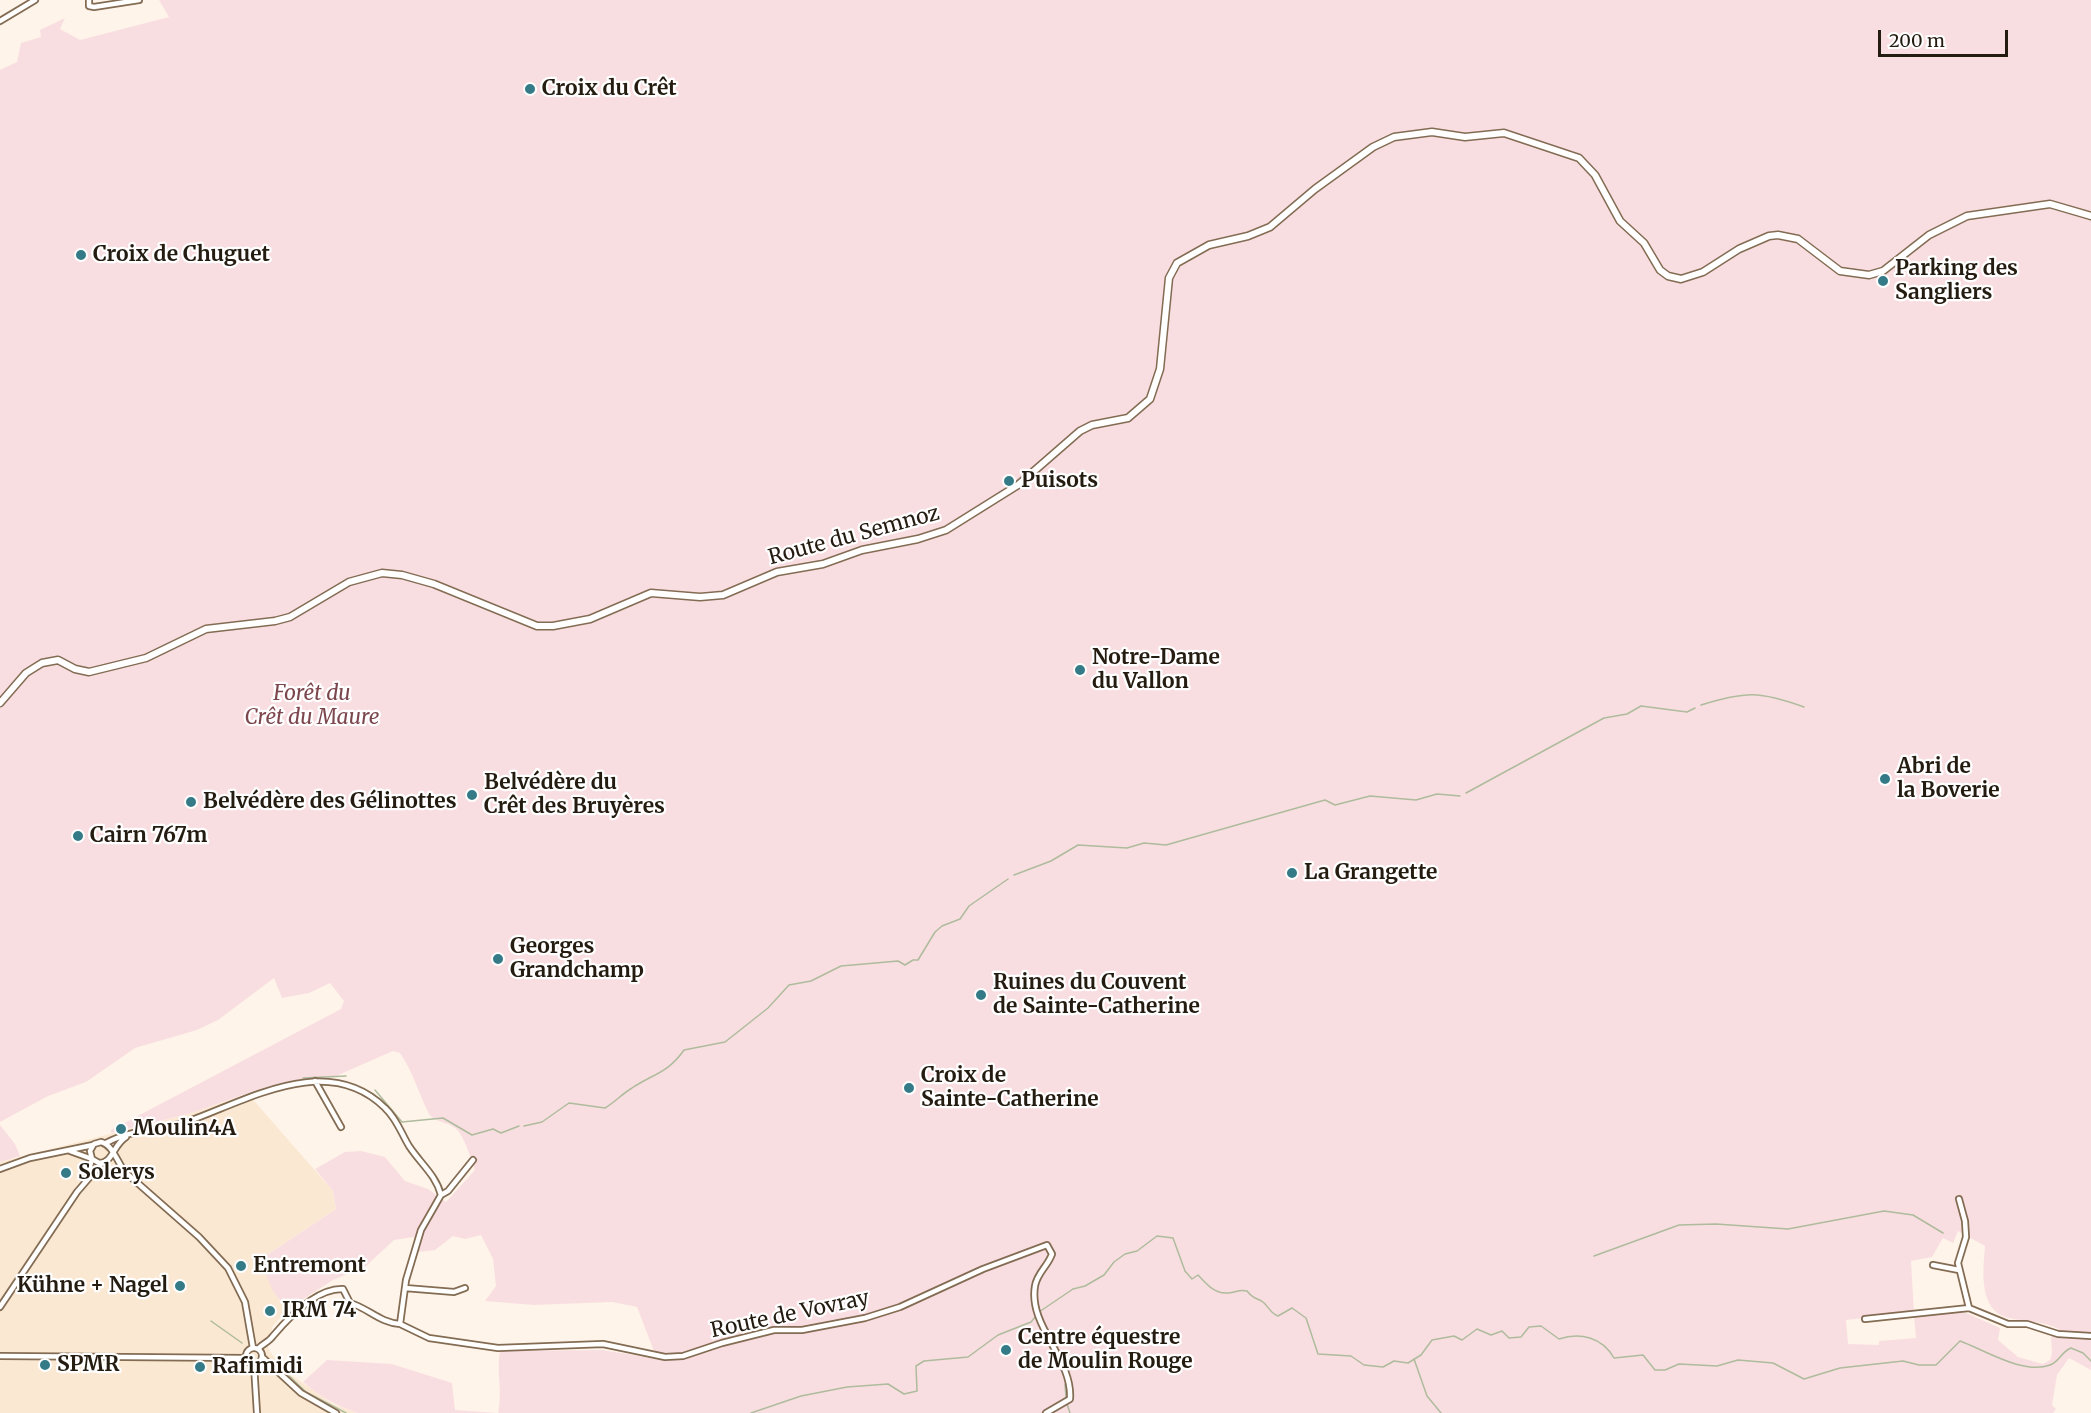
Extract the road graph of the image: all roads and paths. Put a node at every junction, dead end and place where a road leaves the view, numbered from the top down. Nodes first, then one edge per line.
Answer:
1 (35, 0) edge
2 (89, 0) edge
3 (139, 0) edge
4 (0, 21) edge
5 (2091, 216) edge
6 (0, 703) edge
7 (315, 1081) junction
8 (341, 1127) dead end
9 (129, 1135) junction
10 (106, 1143) junction
11 (94, 1144) junction
12 (67, 1150) junction
13 (112, 1151) junction
14 (92, 1159) junction
15 (473, 1160) dead end
16 (103, 1163) junction
17 (0, 1169) edge
18 (125, 1172) junction
19 (86, 1179) junction
20 (441, 1195) junction
21 (1959, 1199) dead end
22 (1933, 1265) dead end
23 (1959, 1270) junction
24 (405, 1288) junction
25 (465, 1288) dead end
26 (0, 1307) edge
27 (1969, 1308) junction
28 (1865, 1319) dead end
29 (400, 1324) junction
30 (2091, 1336) edge
31 (255, 1349) junction
32 (0, 1356) edge
33 (262, 1357) junction
34 (246, 1358) junction
35 (254, 1365) junction
36 (258, 1413) edge
37 (336, 1413) edge
38 (1046, 1413) edge

1 - 4 street
2 - 3 street
5 - 6 main road, Route du Semnoz
7 - 8 street
7 - 9 street
7 - 20 street
9 - 10 street
9 - 13 street
10 - 11 street
10 - 13 street
11 - 12 street
11 - 14 street
12 - 14 street
12 - 17 street
13 - 16 street
13 - 18 street
14 - 16 street
14 - 19 street
15 - 20 street
16 - 18 street
16 - 19 street
18 - 31 street
19 - 26 street
20 - 24 street
21 - 23 street
22 - 23 street
23 - 27 street
24 - 25 street
24 - 29 street
27 - 28 street
27 - 30 street
29 - 31 street
29 - 38 street, Route de Vovray
31 - 33 street
31 - 34 street
32 - 34 street
33 - 35 street
33 - 37 street
34 - 35 street
35 - 36 street

